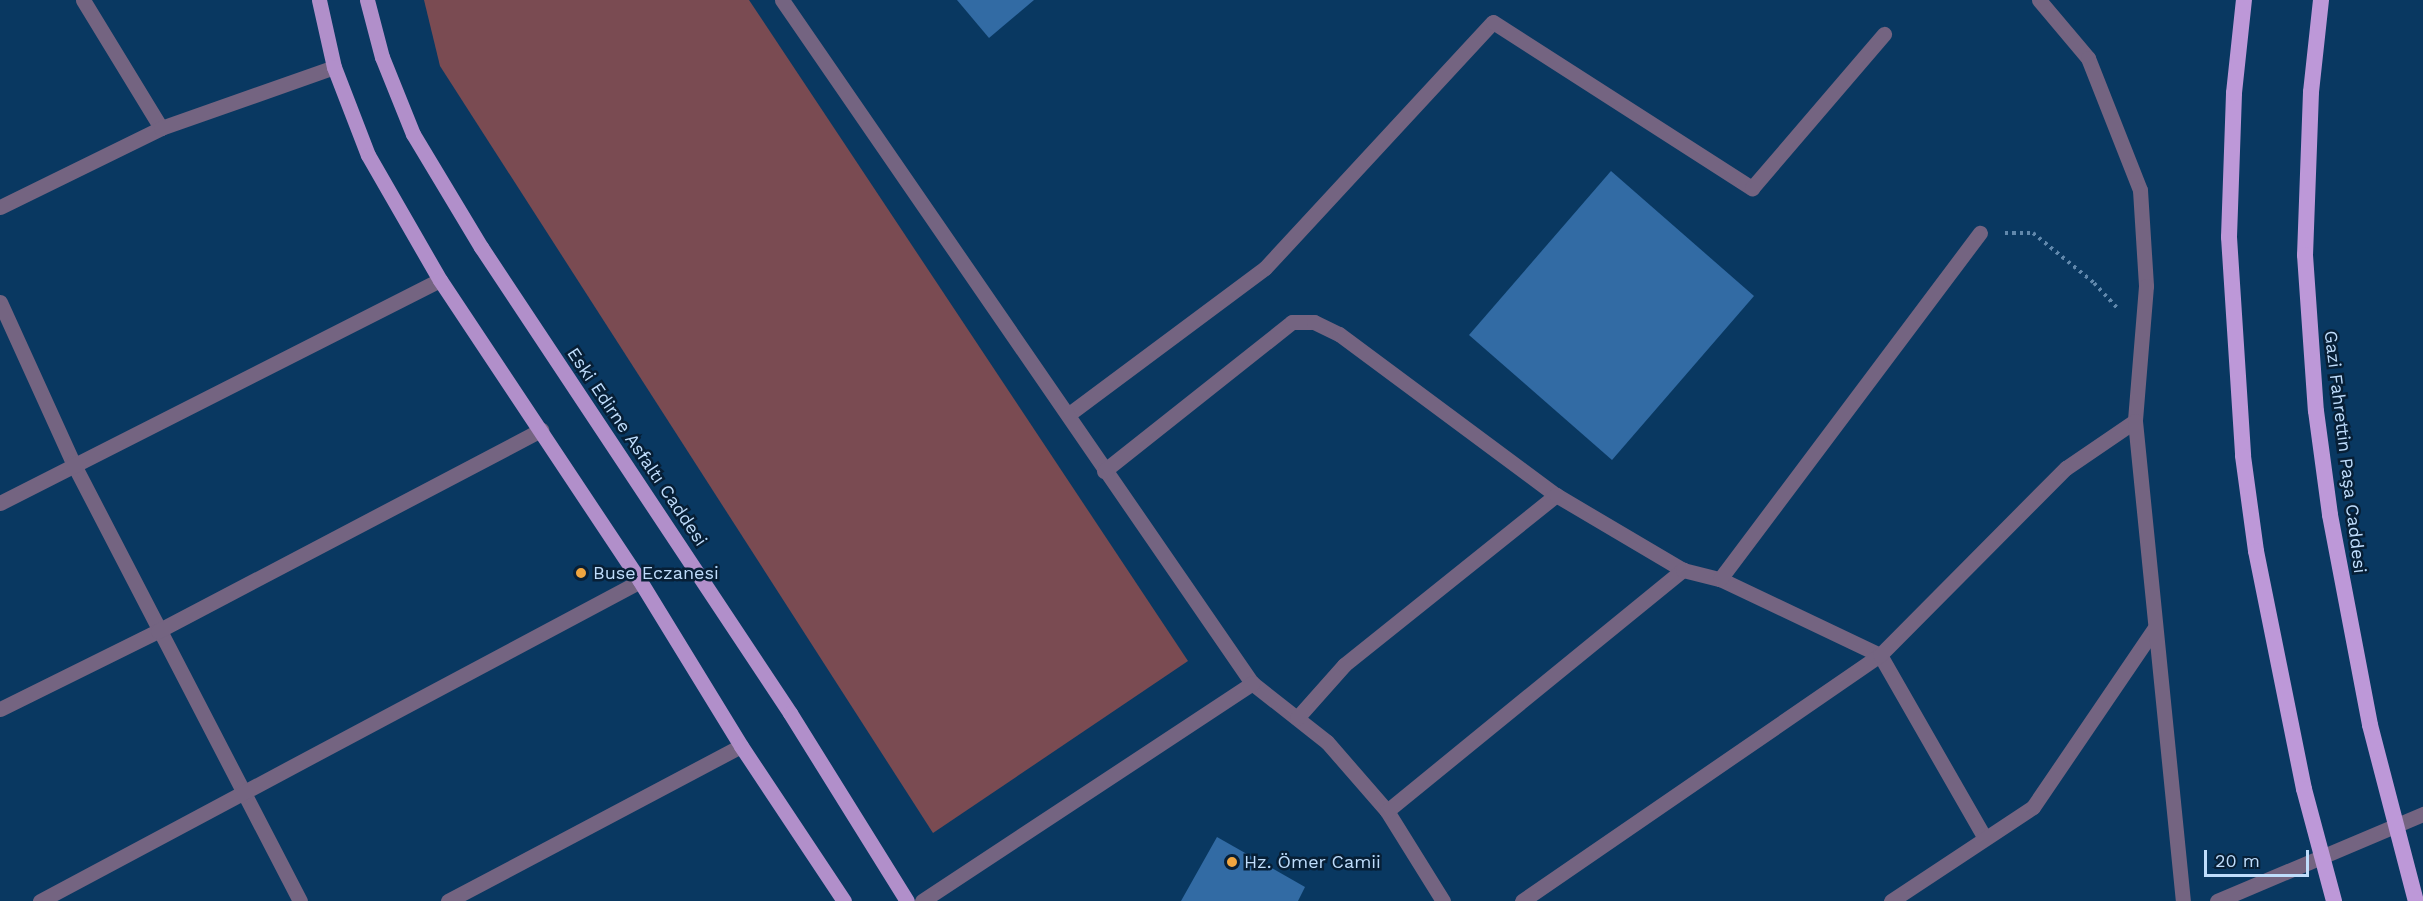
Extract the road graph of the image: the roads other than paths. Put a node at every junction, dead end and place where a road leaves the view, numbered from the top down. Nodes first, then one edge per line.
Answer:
1 (83, 0) edge
2 (319, 0) edge
3 (367, 0) edge
4 (782, 0) edge
5 (2039, 0) edge
6 (2244, 0) edge
7 (2321, 0) edge
8 (1884, 34) dead end
9 (334, 67) junction
10 (161, 128) junction
11 (0, 207) edge
12 (1980, 233) road end
13 (440, 280) junction
14 (0, 302) edge
15 (1069, 414) junction
16 (2135, 421) junction
17 (541, 430) junction
18 (73, 463) junction
19 (1104, 471) junction
20 (1556, 495) junction
21 (0, 503) edge
22 (1683, 570) junction
23 (1720, 579) junction
24 (640, 581) junction
25 (2154, 629) junction
26 (158, 631) junction
27 (1880, 655) junction
28 (1252, 683) junction
29 (0, 709) edge
30 (1297, 718) junction
31 (741, 746) junction
32 (244, 794) junction
33 (1388, 811) junction
34 (2423, 814) edge
35 (1985, 838) junction
36 (40, 901) edge
37 (300, 901) edge
38 (448, 901) edge
39 (844, 901) edge
40 (907, 901) edge
41 (922, 901) edge
42 (1443, 901) edge
43 (1522, 901) edge
44 (1891, 901) edge
45 (2183, 901) edge
46 (2217, 901) edge
47 (2334, 901) edge
48 (2416, 901) edge

1 - 10 street
2 - 9 main road
3 - 40 main road, Eski Edirne Asfaltı Caddesi
4 - 15 street
5 - 16 street
6 - 47 highway, bridge
7 - 48 highway, Gazi Fahrettin Paşa Caddesi, bridge
8 - 15 street
9 - 10 street
9 - 13 main road
10 - 11 street
12 - 23 street
13 - 17 main road
13 - 18 street
14 - 18 street
15 - 19 street
16 - 25 street
16 - 27 street
17 - 24 main road
17 - 26 street
18 - 21 street
18 - 26 street
19 - 20 street
19 - 28 street
20 - 22 street
20 - 30 street
22 - 23 street
22 - 33 street
23 - 27 street
24 - 31 main road
24 - 32 street
25 - 35 street
25 - 45 street
26 - 29 street
26 - 32 street
27 - 35 street
27 - 43 street
28 - 30 street
28 - 41 street
30 - 33 street
31 - 38 street
31 - 39 main road
32 - 36 street
32 - 37 street
33 - 42 street
34 - 46 street
35 - 44 street

